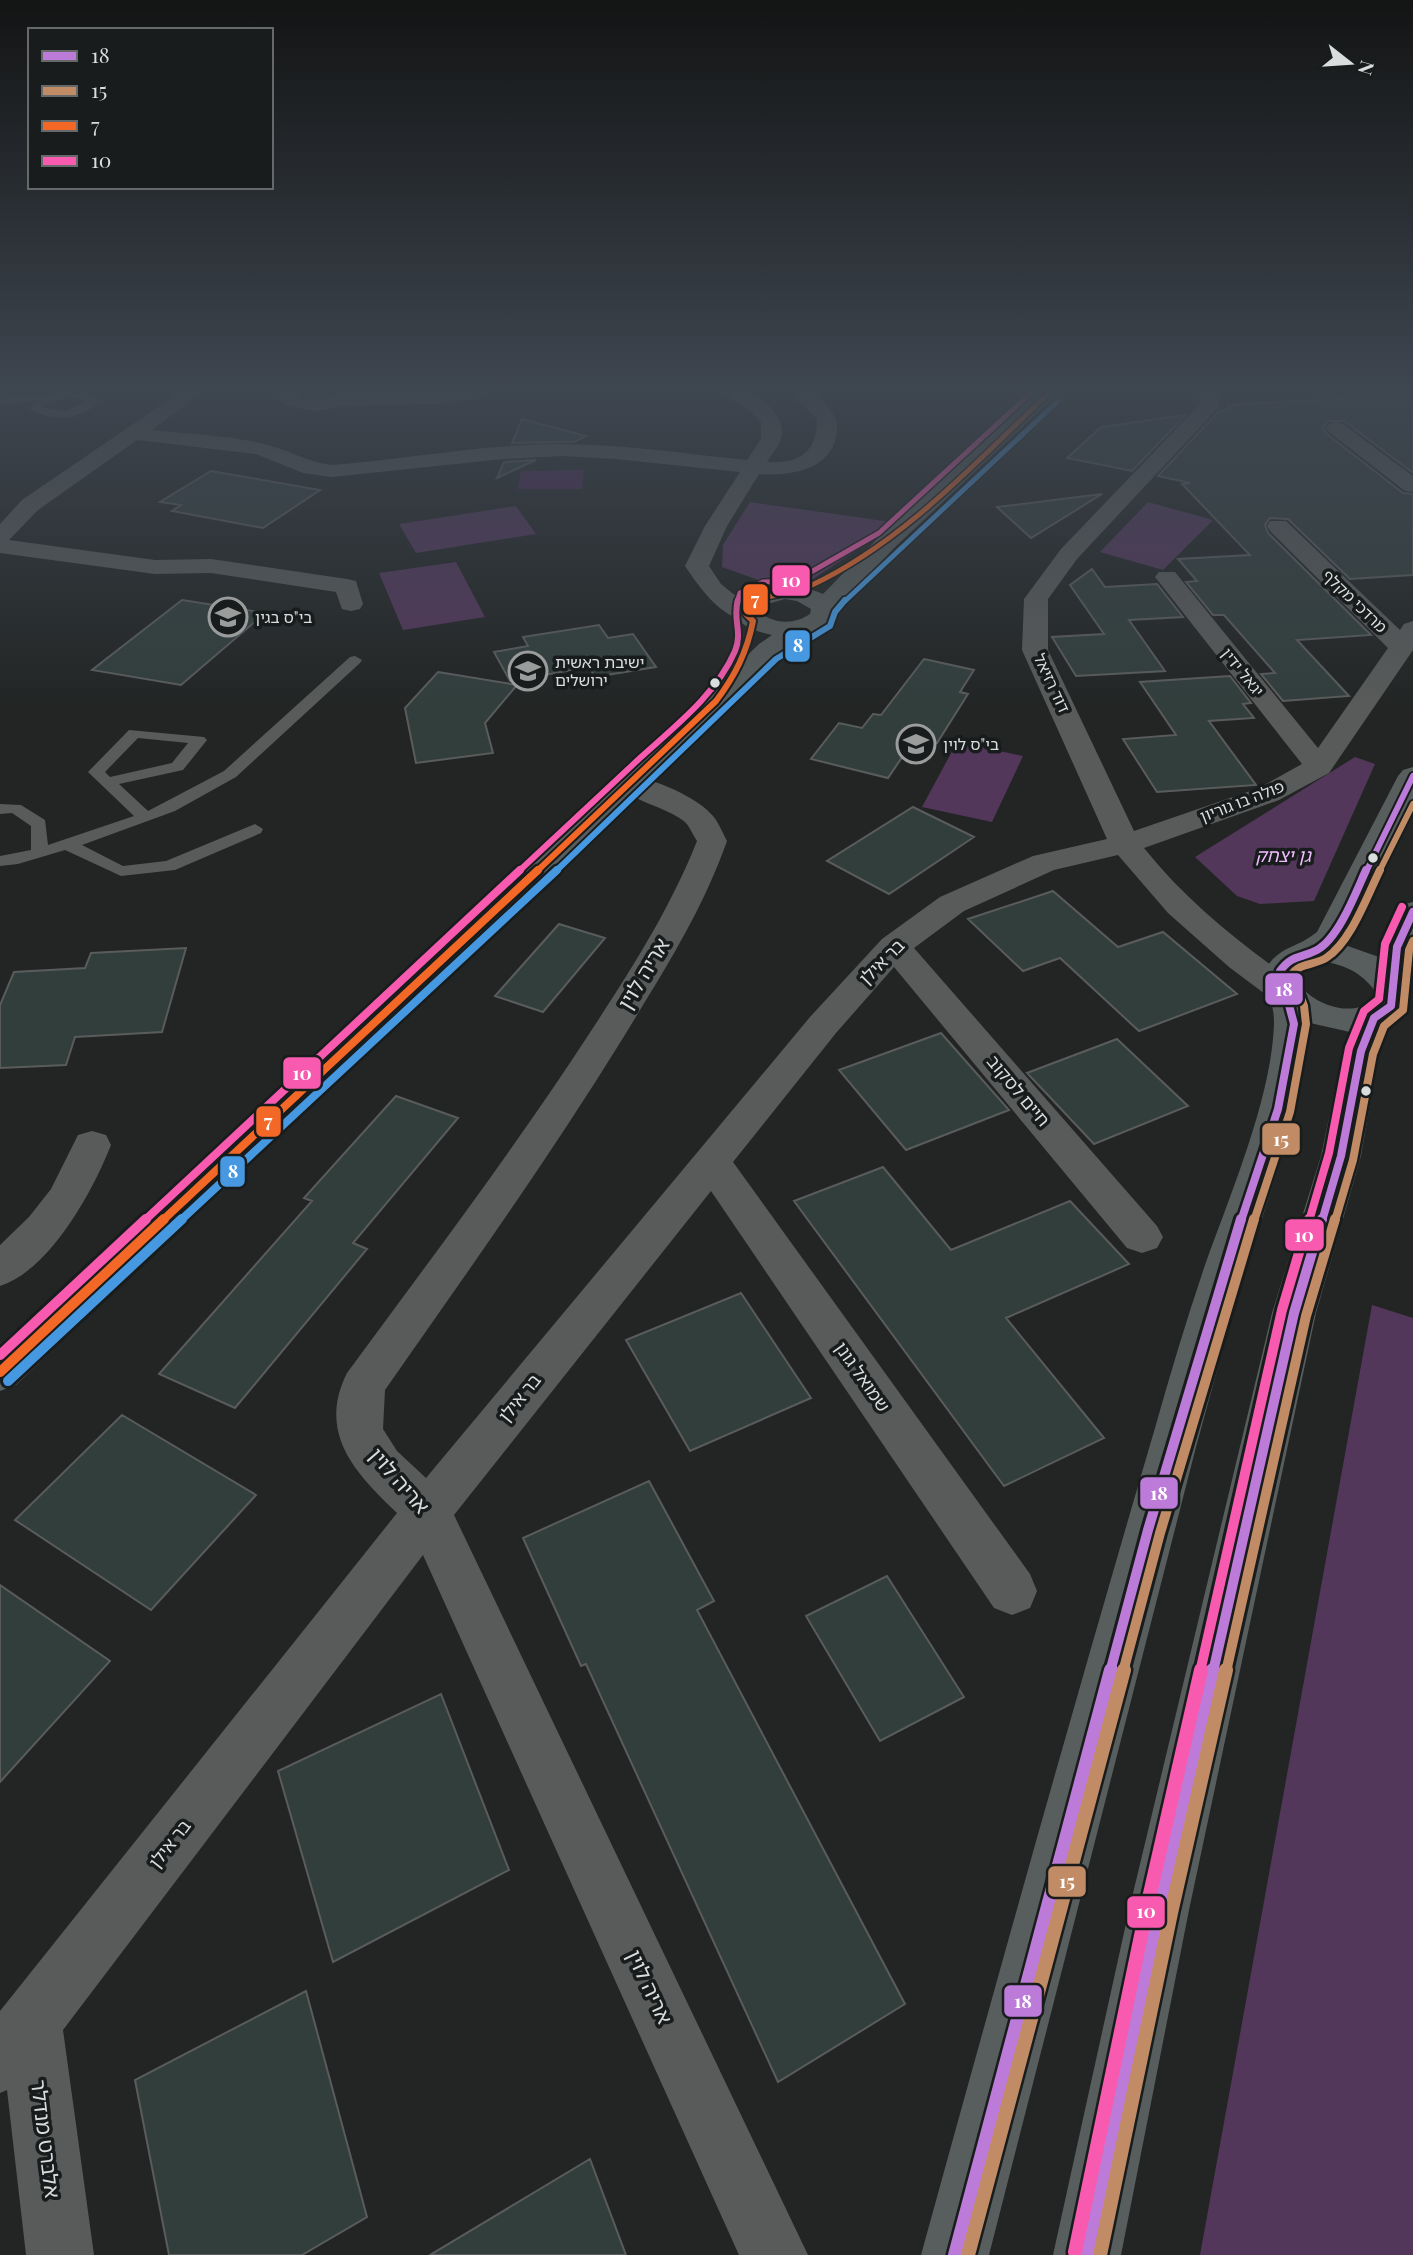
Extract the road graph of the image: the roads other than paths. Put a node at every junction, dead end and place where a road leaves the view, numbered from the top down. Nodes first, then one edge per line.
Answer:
1 (42, 497) edge
2 (734, 497) edge
3 (936, 497) edge
4 (1123, 497) edge
5 (1278, 526) dead end
6 (0, 537) edge
7 (886, 543) junction
8 (0, 546) edge
9 (697, 566) junction
10 (1167, 577) dead end
11 (785, 593) junction
12 (351, 604) dead end
13 (824, 607) junction
14 (750, 618) junction
15 (801, 627) junction
16 (1407, 638) edge
17 (355, 660) dead end
18 (732, 682) junction
19 (1319, 767) junction
20 (1413, 776) edge
21 (107, 782) junction
22 (631, 784) junction
23 (0, 809) edge
24 (145, 817) junction
25 (255, 829) dead end
26 (1125, 844) junction
27 (66, 845) junction
28 (40, 852) junction
29 (0, 861) edge
30 (1413, 912) edge
31 (1191, 920) junction
32 (894, 946) junction
33 (1299, 974) junction
34 (1383, 1004) junction
35 (92, 1145) dead end
36 (712, 1162) junction
37 (1142, 1237) dead end
38 (0, 1270) edge
39 (0, 1371) edge
40 (428, 1511) junction
41 (1012, 1591) dead end
42 (15, 2042) edge
43 (60, 2255) edge
44 (774, 2255) edge
45 (956, 2255) edge
46 (1087, 2255) edge

1 - 6 street
2 - 9 street
3 - 7 street
4 - 26 street, דוד רזיאל
5 - 16 street, מרדכי מקלף
7 - 11 street
7 - 13 street
8 - 12 street
9 - 11 street
9 - 14 street
10 - 19 street, יגאל ידין
11 - 13 street
11 - 14 street
13 - 15 street
14 - 15 street
14 - 18 street
15 - 18 street
16 - 19 street, פולה בו גוריון
17 - 24 lane
18 - 22 street
19 - 26 street, פולה בו גוריון
20 - 33 street
21 - 21 lane
21 - 24 lane
22 - 39 street
22 - 40 street, אריה לוין
23 - 28 lane
24 - 27 lane
25 - 27 lane
26 - 31 street, דוד רזיאל
26 - 32 street, בר אילן
27 - 28 lane
28 - 29 lane
30 - 34 street
31 - 33 street, דוד רזיאל
31 - 33 street, דוד רזיאל
32 - 36 street, בר אילן
32 - 37 street, חיים לסקוב
33 - 34 street
33 - 34 street
33 - 45 street
34 - 46 street
35 - 38 street
36 - 40 street, בר אילן
36 - 41 street, שמואל גונן
40 - 42 street, בר אילן
40 - 44 street, אריה לוין
42 - 43 street, אלברט מנדלר

